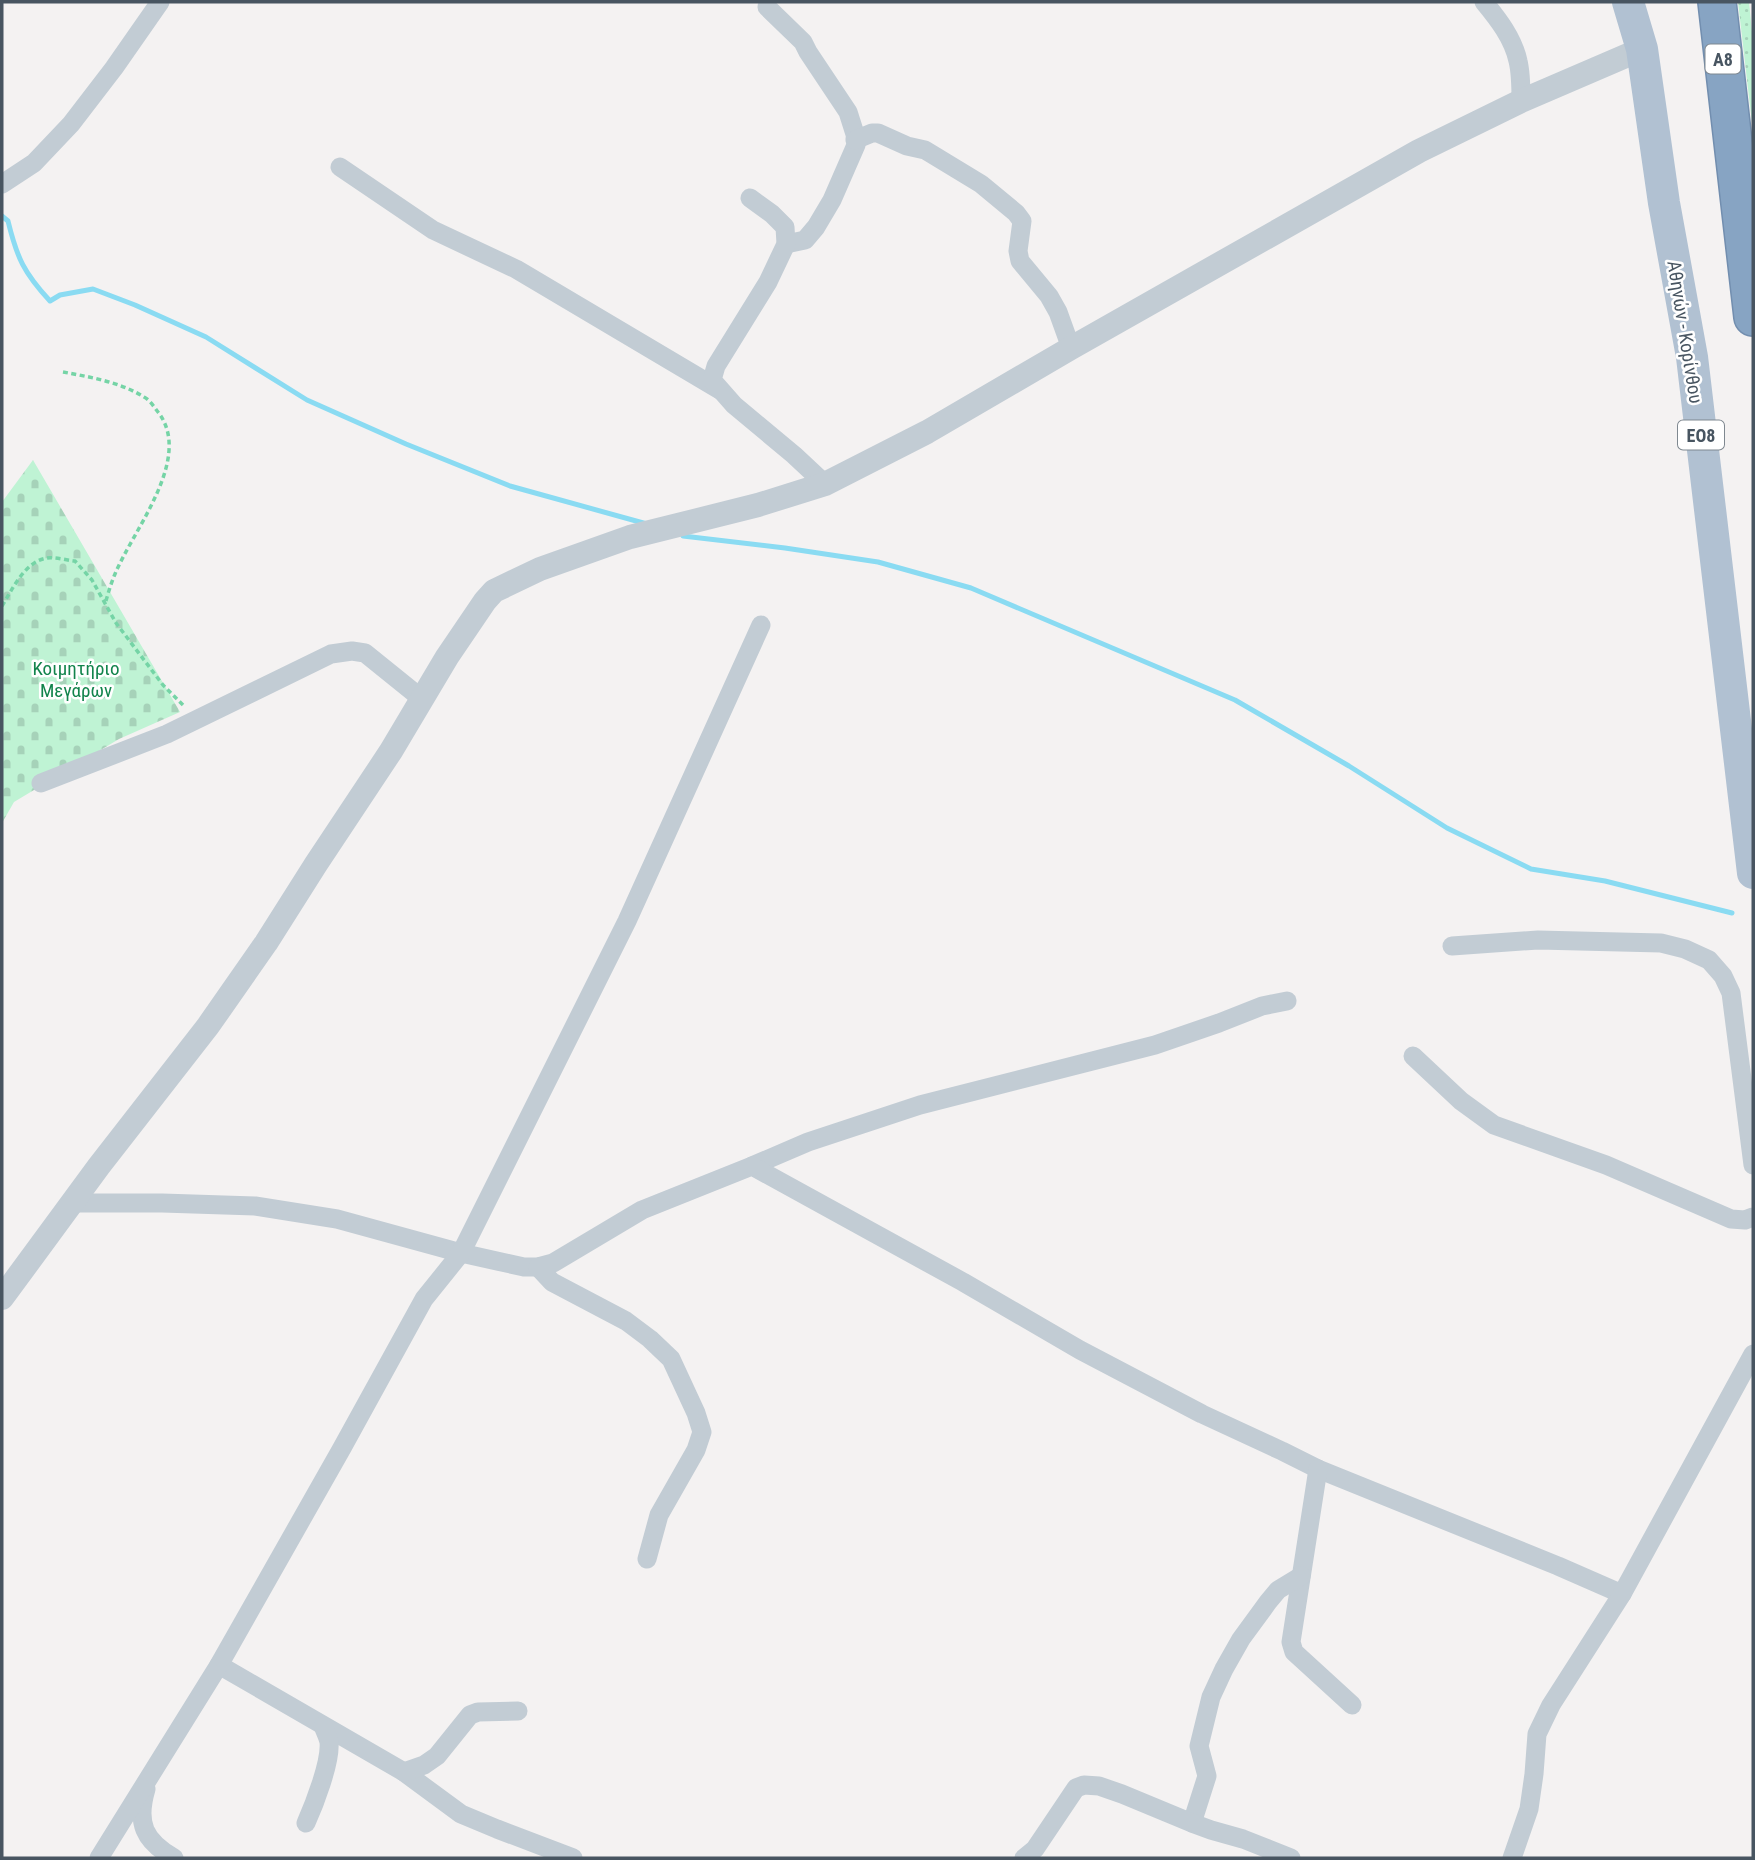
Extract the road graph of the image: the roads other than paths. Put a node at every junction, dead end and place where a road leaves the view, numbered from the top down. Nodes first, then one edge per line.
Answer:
1 (160, 2) edge
2 (1483, 2) edge
3 (1628, 2) edge
4 (1717, 2) edge
5 (768, 7) dead end
6 (1642, 49) junction
7 (1521, 101) junction
8 (855, 140) junction
9 (340, 167) dead end
10 (2, 184) edge
11 (750, 198) dead end
12 (786, 244) junction
13 (1753, 317) edge
14 (1071, 348) junction
15 (720, 390) junction
16 (825, 484) junction
17 (761, 625) dead end
18 (422, 699) junction
19 (41, 783) dead end
20 (1753, 873) edge
21 (1452, 946) dead end
22 (1287, 1001) dead end
23 (1413, 1056) dead end
24 (1753, 1164) edge
25 (752, 1166) junction
26 (71, 1203) junction
27 (1753, 1217) edge
28 (461, 1253) junction
29 (538, 1267) junction
30 (2, 1298) edge
31 (1753, 1354) edge
32 (1318, 1469) junction
33 (647, 1559) dead end
34 (1301, 1576) junction
35 (1622, 1594) junction
36 (219, 1665) junction
37 (1352, 1705) dead end
38 (517, 1711) dead end
39 (323, 1726) junction
40 (404, 1772) junction
41 (149, 1777) junction
42 (306, 1823) dead end
43 (1192, 1823) junction
44 (99, 1858) edge
45 (174, 1858) edge
46 (573, 1858) edge
47 (1024, 1858) edge
48 (1292, 1858) edge
49 (1512, 1858) edge

1 - 10 street
2 - 7 street
3 - 6 main road, Αθηνών - Κορίνθου / ΕΟ8
4 - 13 highway, Α8
5 - 8 street
6 - 7 street
6 - 20 main road, Αθηνών - Κορίνθου / ΕΟ8
7 - 14 street
8 - 12 street
8 - 14 street
9 - 15 street
11 - 12 street
12 - 15 street
14 - 16 street
15 - 16 street
16 - 18 street
17 - 28 street
18 - 19 street
18 - 26 street
21 - 24 street
22 - 25 street
23 - 27 street
25 - 29 street
25 - 32 street
26 - 28 street
26 - 30 street
28 - 29 street
28 - 36 street
29 - 33 street
31 - 35 street
32 - 34 street
32 - 35 street
34 - 37 street
34 - 43 street
35 - 49 street
36 - 39 street
36 - 41 street
38 - 40 street
39 - 40 street
39 - 42 street
40 - 46 street
41 - 44 street
41 - 45 street
43 - 47 street
43 - 48 street

